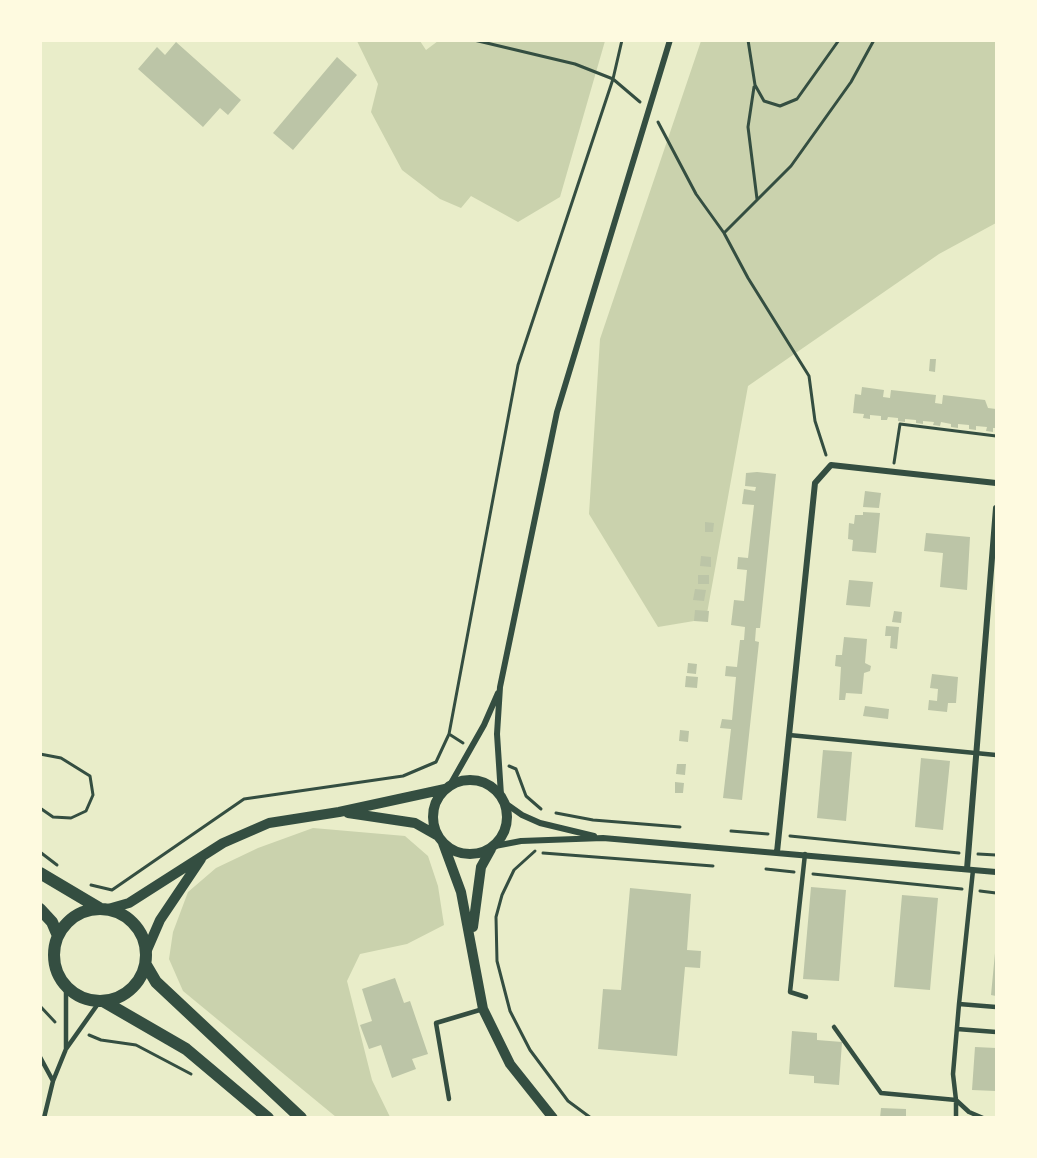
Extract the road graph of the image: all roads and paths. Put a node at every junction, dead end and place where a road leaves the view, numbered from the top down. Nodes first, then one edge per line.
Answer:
1 (474, 40) edge
2 (622, 40) edge
3 (670, 40) edge
4 (748, 40) edge
5 (839, 40) edge
6 (874, 40) edge
7 (613, 79) junction
8 (754, 85) junction
9 (651, 111) junction
10 (757, 200) junction
11 (724, 233) junction
12 (996, 436) edge
13 (831, 465) junction
14 (892, 472) junction
15 (996, 483) edge
16 (996, 508) edge
17 (500, 687) junction
18 (789, 735) junction
19 (472, 749) junction
20 (975, 753) junction
21 (40, 754) edge
22 (996, 755) edge
23 (498, 761) junction
24 (448, 787) junction
25 (503, 799) junction
26 (40, 808) edge
27 (339, 812) junction
28 (552, 813) dead end
29 (540, 823) junction
30 (681, 827) dead end
31 (731, 831) dead end
32 (779, 835) junction
33 (603, 838) junction
34 (440, 840) junction
35 (537, 841) junction
36 (493, 847) junction
37 (777, 852) junction
38 (535, 853) junction
39 (968, 853) junction
40 (205, 854) junction
41 (805, 854) junction
42 (996, 855) edge
43 (713, 866) dead end
44 (766, 869) dead end
45 (970, 869) junction
46 (996, 872) edge
47 (40, 873) edge
48 (803, 873) junction
49 (971, 890) junction
50 (996, 893) edge
51 (40, 909) edge
52 (104, 909) junction
53 (58, 936) junction
54 (471, 940) junction
55 (147, 950) junction
56 (146, 965) junction
57 (66, 986) junction
58 (806, 997) dead end
59 (101, 1001) junction
60 (959, 1004) junction
61 (40, 1006) edge
62 (996, 1007) edge
63 (483, 1009) junction
64 (67, 1027) junction
65 (834, 1027) dead end
66 (957, 1029) junction
67 (79, 1031) junction
68 (996, 1032) edge
69 (66, 1049) junction
70 (40, 1057) edge
71 (194, 1076) dead end
72 (53, 1081) junction
73 (449, 1099) dead end
74 (956, 1100) junction
75 (44, 1118) edge
76 (268, 1118) edge
77 (300, 1118) edge
78 (553, 1118) edge
79 (591, 1118) edge
80 (956, 1118) edge
81 (982, 1118) edge

1 - 7 path
2 - 7 path
3 - 9 street
4 - 8 path
5 - 8 path
6 - 10 path
7 - 9 path
7 - 19 path
8 - 10 path
9 - 11 path
9 - 17 street
10 - 11 path
11 - 13 path
12 - 14 path
13 - 14 street
13 - 18 street
14 - 15 street
16 - 20 street
17 - 19 street
17 - 23 street
18 - 20 lane
18 - 32 street
19 - 24 street
20 - 22 lane
20 - 39 street
21 - 26 path
23 - 25 street
23 - 29 path
24 - 25 street
24 - 27 street
24 - 34 street
25 - 29 street
25 - 36 street
27 - 34 street
27 - 40 street
28 - 30 path
29 - 33 street
31 - 32 path
32 - 37 street
32 - 39 path
33 - 35 street
33 - 37 street
34 - 36 street
34 - 54 street
35 - 36 street
35 - 38 path
36 - 54 street
37 - 41 street
38 - 43 path
38 - 79 path
39 - 42 path
39 - 45 street
40 - 52 street
40 - 55 street
41 - 45 street
41 - 48 lane
44 - 48 path
45 - 46 street
45 - 49 lane
47 - 52 main road
48 - 49 path
48 - 58 lane
49 - 50 path
49 - 60 lane
51 - 53 main road
52 - 53 main road
52 - 55 main road
53 - 57 main road
54 - 63 street
55 - 56 main road
56 - 59 main road
56 - 77 main road
57 - 59 main road
57 - 64 lane
59 - 67 lane
59 - 76 main road
60 - 62 lane
60 - 66 lane
61 - 64 path
63 - 73 lane
63 - 78 street
64 - 69 lane
65 - 74 lane
66 - 68 lane
66 - 74 lane
67 - 69 lane
67 - 71 path
69 - 72 lane
70 - 72 lane
72 - 75 lane
74 - 80 lane
74 - 81 lane

